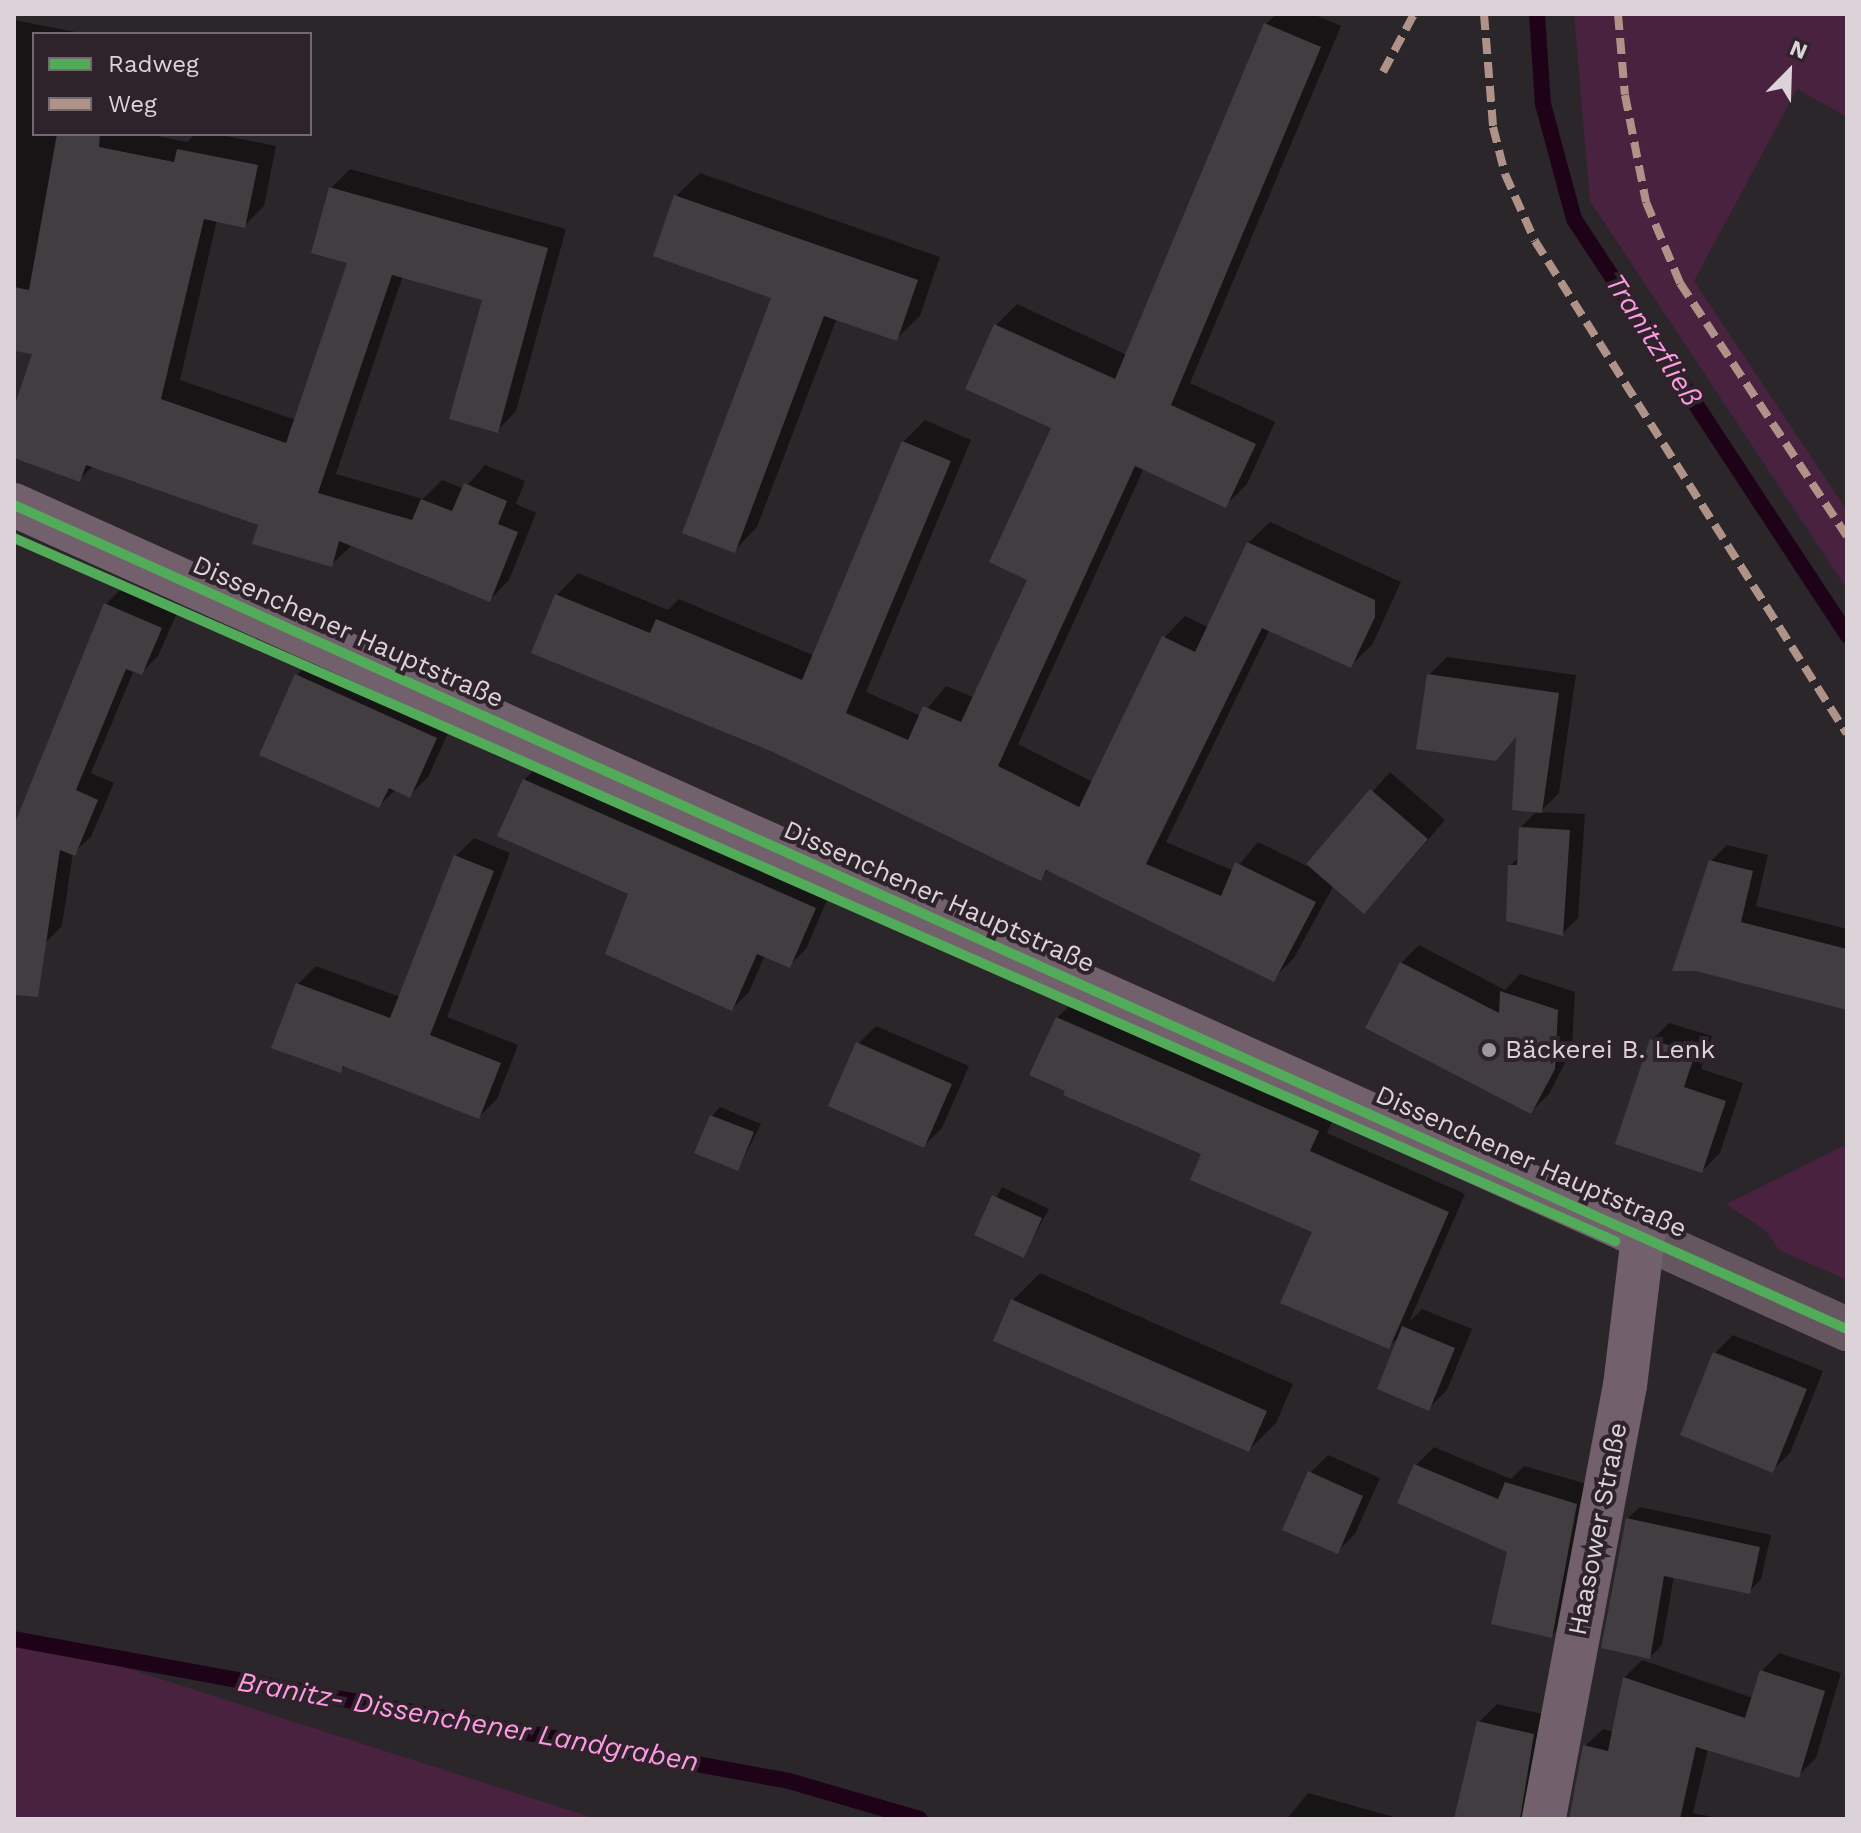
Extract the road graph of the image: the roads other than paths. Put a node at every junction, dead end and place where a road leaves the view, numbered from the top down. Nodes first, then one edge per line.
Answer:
1 (14, 505) edge
2 (1643, 1237) junction
3 (1847, 1329) edge
4 (1544, 1819) edge

1 - 2 main road, Dissenchener Hauptstraße
2 - 3 street, Dissenchener Hauptstraße
2 - 4 main road, Haasower Straße

